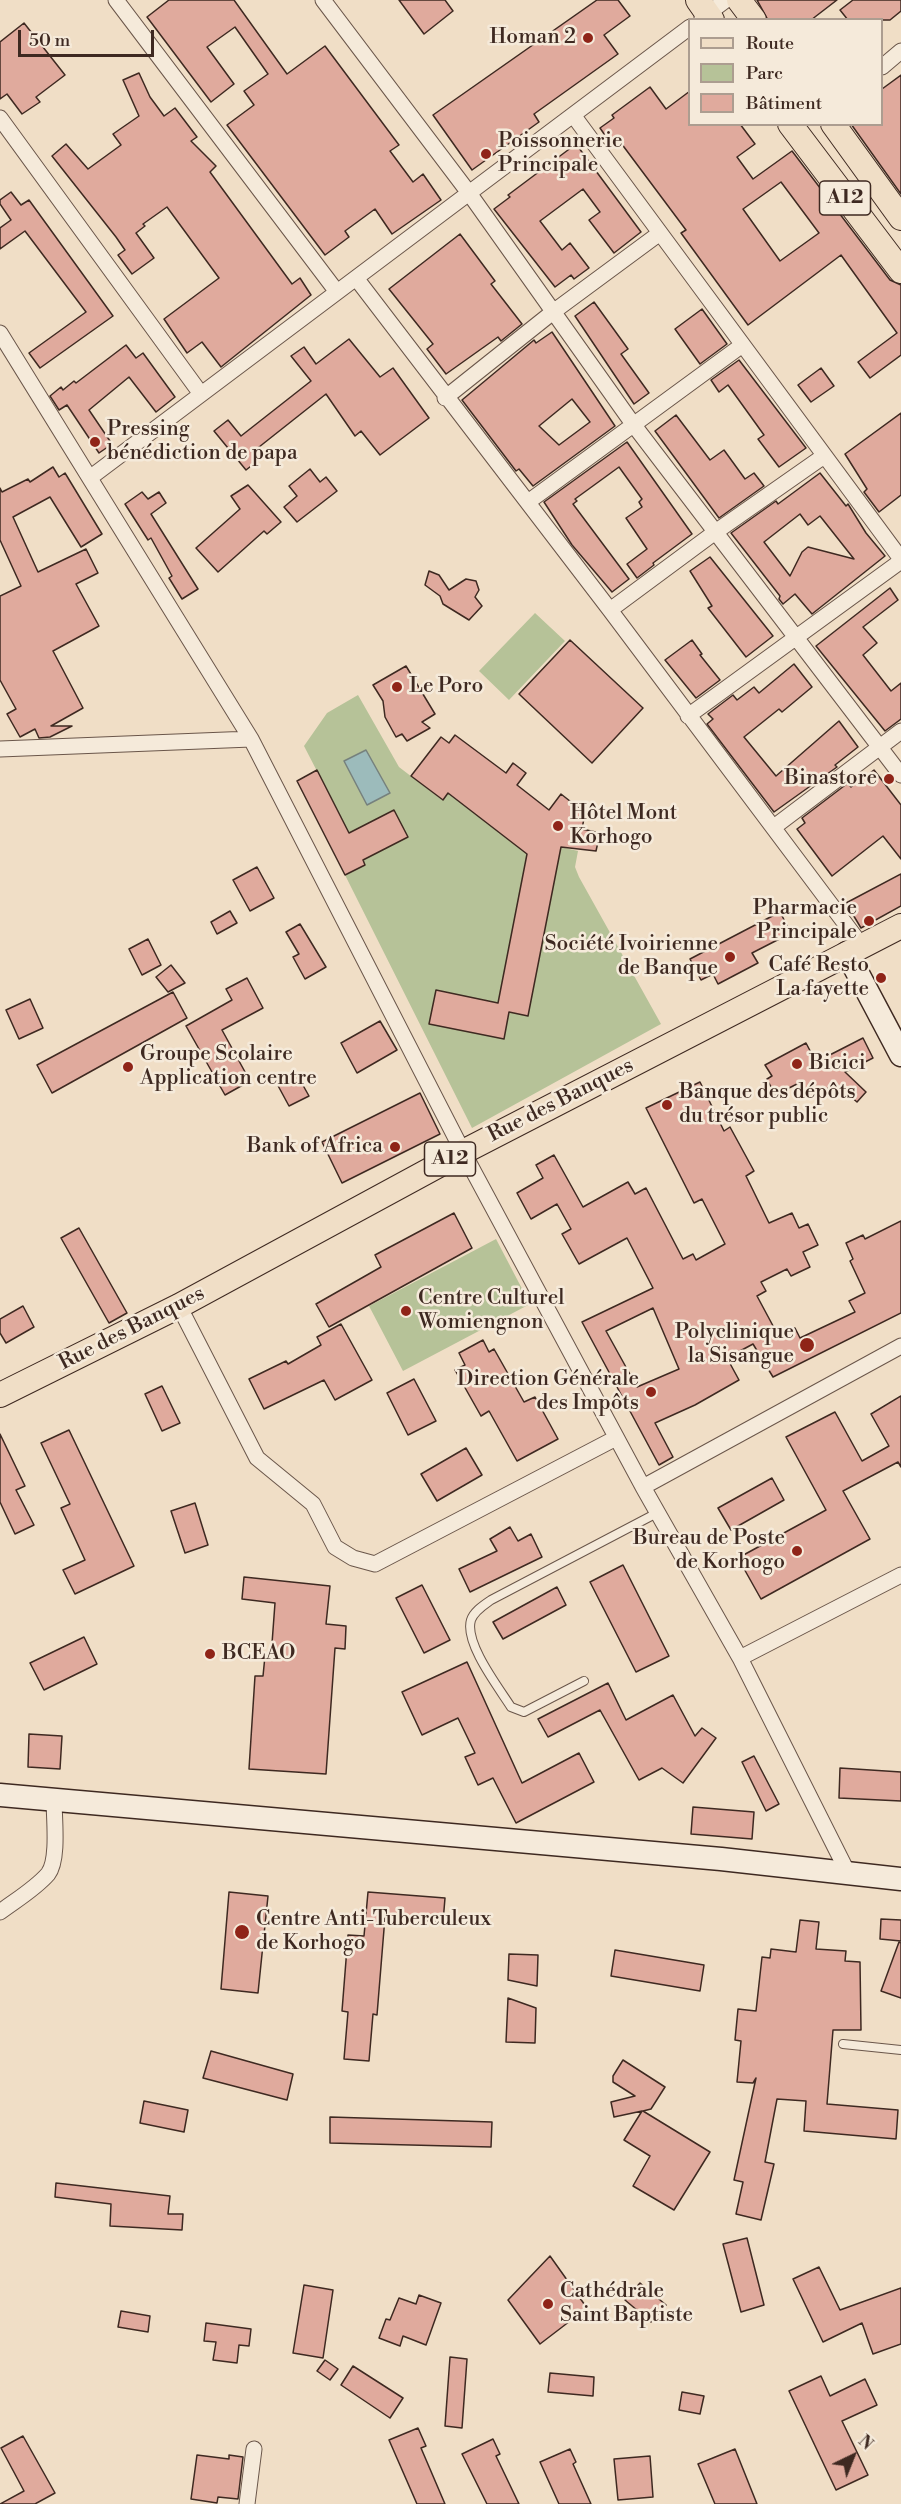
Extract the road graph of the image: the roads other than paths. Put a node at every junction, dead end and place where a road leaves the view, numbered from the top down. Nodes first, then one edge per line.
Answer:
1 (116, 0) edge
2 (323, 0) edge
3 (739, 0) edge
4 (752, 18) edge
5 (688, 27) edge
6 (901, 51) edge
7 (883, 66) edge
8 (573, 115) junction
9 (0, 118) edge
10 (833, 126) edge
11 (798, 128) edge
12 (469, 193) junction
13 (901, 218) edge
14 (660, 233) junction
15 (901, 271) edge
16 (356, 278) junction
17 (338, 292) junction
18 (553, 312) junction
19 (0, 333) edge
20 (741, 346) junction
21 (201, 394) junction
22 (445, 398) junction
23 (633, 424) junction
24 (824, 456) junction
25 (91, 477) junction
26 (528, 502) junction
27 (714, 532) junction
28 (901, 560) edge
29 (610, 610) junction
30 (797, 639) junction
31 (688, 716) junction
32 (901, 731) edge
33 (251, 739) junction
34 (880, 746) junction
35 (1, 747) edge
36 (901, 776) edge
37 (774, 827) junction
38 (901, 926) edge
39 (855, 950) junction
40 (901, 1055) edge
41 (463, 1152) junction
42 (179, 1306) junction
43 (901, 1346) edge
44 (0, 1395) edge
45 (616, 1438) junction
46 (643, 1487) junction
47 (657, 1513) junction
48 (901, 1575) edge
49 (740, 1658) junction
50 (584, 1681) dead end
51 (0, 1800) edge
52 (54, 1800) junction
53 (849, 1875) junction
54 (901, 1879) edge
55 (0, 1912) edge
56 (843, 2044) dead end
57 (901, 2050) edge
58 (254, 2449) dead end
59 (247, 2504) edge

1 - 17 street
2 - 12 street
3 - 4 main road
5 - 8 street
6 - 7 street
8 - 12 street
8 - 14 street
9 - 21 street
10 - 13 main road, A12
11 - 15 main road, A12
12 - 16 street
12 - 18 street
14 - 18 street
14 - 20 street
16 - 17 street
16 - 22 street
17 - 21 street
18 - 22 street
18 - 23 street
19 - 25 street
20 - 23 street
20 - 24 street
21 - 25 street
22 - 26 street
23 - 26 street
23 - 27 street
24 - 27 street
24 - 28 street
25 - 33 street
26 - 29 street
27 - 29 street
27 - 30 street
28 - 30 street
29 - 31 street
30 - 31 street
30 - 34 street
31 - 37 street
32 - 34 street
33 - 35 street
33 - 41 street
34 - 36 street
34 - 37 street
37 - 39 street
38 - 39 main road, Rue des Banques / A12
39 - 40 street
39 - 41 main road, Rue des Banques / A12
41 - 42 main road, Rue des Banques / A12
41 - 45 street
42 - 44 main road, Rue des Banques / A12
42 - 45 street
43 - 46 street
45 - 46 street
46 - 47 street
47 - 49 street
47 - 50 lane
48 - 49 street
49 - 53 street
51 - 52 street
52 - 53 street
52 - 55 street
53 - 54 street
56 - 57 lane
58 - 59 street

